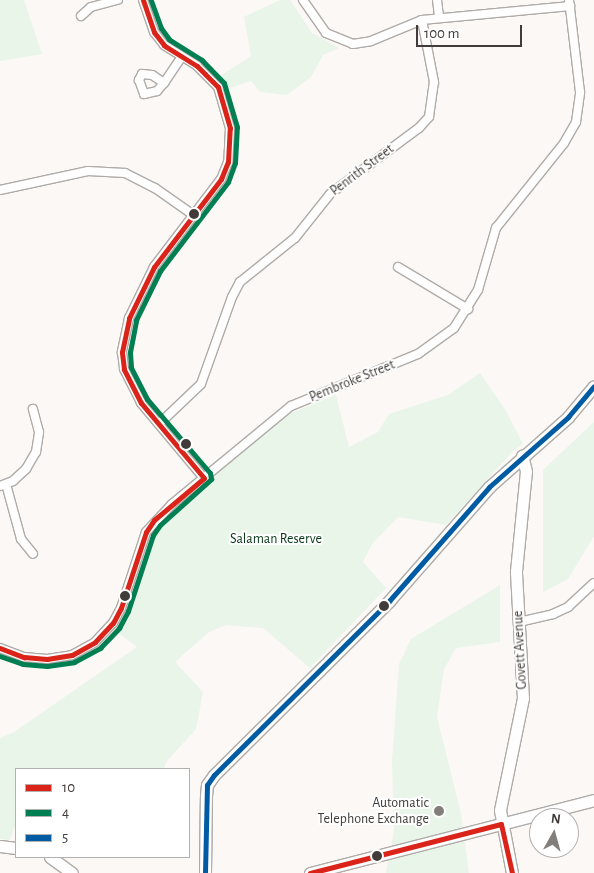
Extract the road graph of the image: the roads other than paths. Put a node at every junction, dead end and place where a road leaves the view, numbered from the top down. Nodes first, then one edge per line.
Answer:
1 (118, 0) edge
2 (143, 0) edge
3 (303, 0) edge
4 (438, 0) edge
5 (569, 3) edge
6 (81, 16) dead end
7 (439, 17) junction
8 (422, 20) junction
9 (180, 59) junction
10 (164, 83) dead end
11 (0, 190) edge
12 (192, 214) junction
13 (398, 267) dead end
14 (468, 309) junction
15 (594, 386) edge
16 (33, 409) dead end
17 (159, 424) junction
18 (522, 455) junction
19 (204, 478) junction
20 (3, 485) edge
21 (33, 554) dead end
22 (594, 583) edge
23 (519, 622) junction
24 (0, 648) edge
25 (594, 800) edge
26 (501, 824) junction
27 (0, 846) edge
28 (15, 848) edge
29 (51, 858) edge
30 (72, 873) edge
31 (204, 873) edge
32 (310, 873) edge
33 (512, 873) edge

1 - 6 street
2 - 9 street
3 - 8 street
4 - 7 street
5 - 7 street
5 - 14 street, Pembroke Street
7 - 8 street
8 - 17 street, Penrith Street
9 - 10 street
9 - 12 street
11 - 12 street
12 - 17 street
13 - 14 street
14 - 19 street, Pembroke Street
15 - 18 street
16 - 20 street
17 - 19 street
18 - 23 street, Govett Avenue
18 - 31 street
19 - 24 street, Pembroke Street
20 - 21 street
22 - 23 street
23 - 26 street, Govett Avenue
25 - 26 street
26 - 32 street
26 - 33 street, Govett Avenue
27 - 28 street
29 - 30 street

